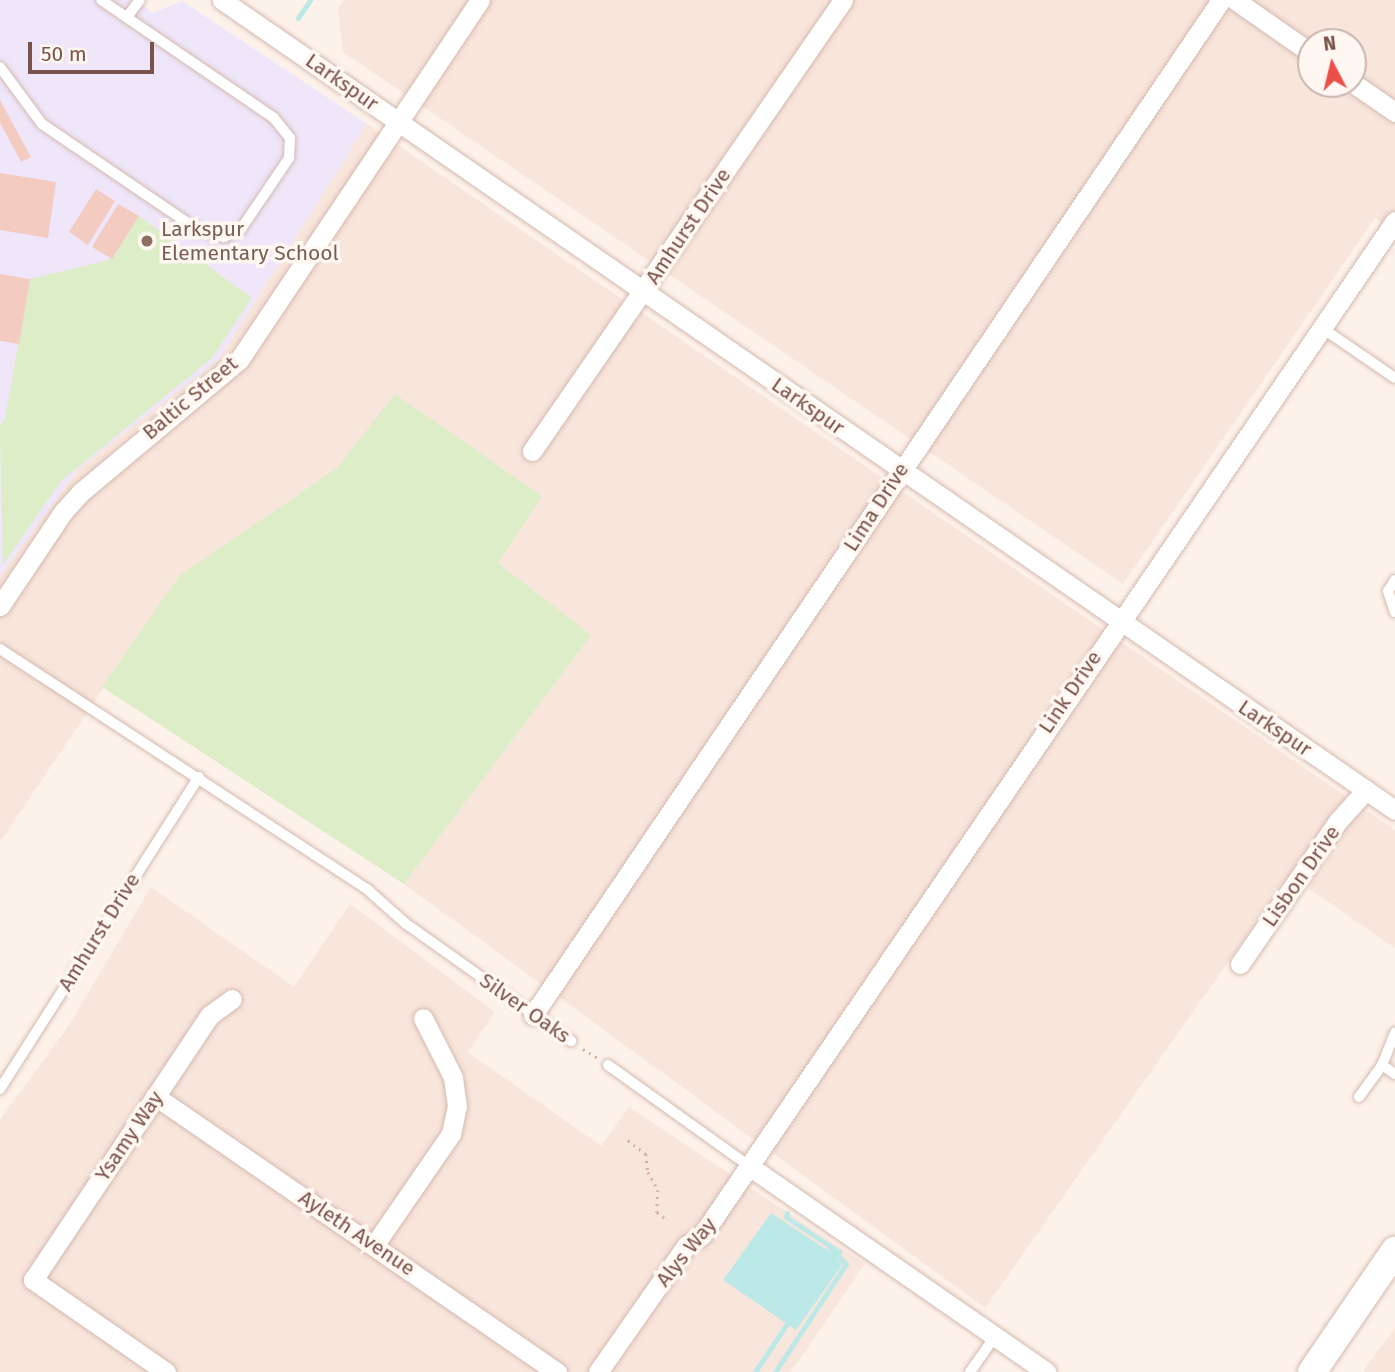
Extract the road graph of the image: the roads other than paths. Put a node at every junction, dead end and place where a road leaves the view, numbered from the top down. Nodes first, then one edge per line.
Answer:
1 (102, 0) edge
2 (140, 0) edge
3 (222, 0) edge
4 (480, 0) edge
5 (843, 0) edge
6 (1221, 0) edge
7 (1235, 0) edge
8 (127, 17) junction
9 (1297, 43) edge
10 (0, 67) edge
11 (1367, 93) edge
12 (1395, 112) edge
13 (398, 121) junction
14 (1395, 220) edge
15 (644, 293) junction
16 (1322, 328) junction
17 (1395, 378) edge
18 (532, 451) dead end
19 (901, 469) junction
20 (1395, 580) edge
21 (0, 606) edge
22 (1395, 611) edge
23 (1118, 621) junction
24 (0, 649) edge
25 (199, 777) junction
26 (1366, 790) junction
27 (1395, 810) edge
28 (1240, 964) dead end
29 (232, 999) dead end
30 (533, 1015) junction
31 (423, 1017) dead end
32 (1395, 1032) edge
33 (571, 1041) road end
34 (608, 1065) road end
35 (1382, 1065) junction
36 (1395, 1074) edge
37 (0, 1088) edge
38 (155, 1097) junction
39 (1359, 1097) dead end
40 (749, 1166) junction
41 (375, 1244) junction
42 (1395, 1251) edge
43 (996, 1335) junction
44 (166, 1372) edge
45 (557, 1372) edge
46 (598, 1372) edge
47 (970, 1372) edge
48 (1047, 1372) edge
49 (1312, 1372) edge

1 - 8 lane
2 - 8 lane
3 - 13 street, Larkspur
4 - 13 street, Baltic Street
5 - 15 street, Amhurst Drive
6 - 19 street, Lima Drive
7 - 9 street
8 - 10 lane
11 - 12 street
13 - 15 street, Larkspur
13 - 21 street, Baltic Street
14 - 16 street, Link Drive
15 - 18 street, Amhurst Drive
15 - 19 street, Larkspur
16 - 17 lane
16 - 23 street, Link Drive
19 - 23 street, Larkspur
19 - 30 street, Lima Drive
20 - 22 lane
23 - 26 street, Larkspur
23 - 40 street, Link Drive
24 - 25 lane, Silver Oaks
25 - 30 lane, Silver Oaks
25 - 37 lane, Amhurst Drive
26 - 27 street, Larkspur
26 - 28 street, Lisbon Drive
29 - 38 street, Ysamy Way
30 - 33 lane, Silver Oaks
31 - 41 street
32 - 35 lane
34 - 40 lane
35 - 36 lane
35 - 39 lane
38 - 41 street, Ayleth Avenue
38 - 44 street, Ysamy Way
40 - 43 street
40 - 46 street, Alys Way
41 - 45 street, Ayleth Avenue
42 - 49 main road
43 - 47 lane
43 - 48 street

